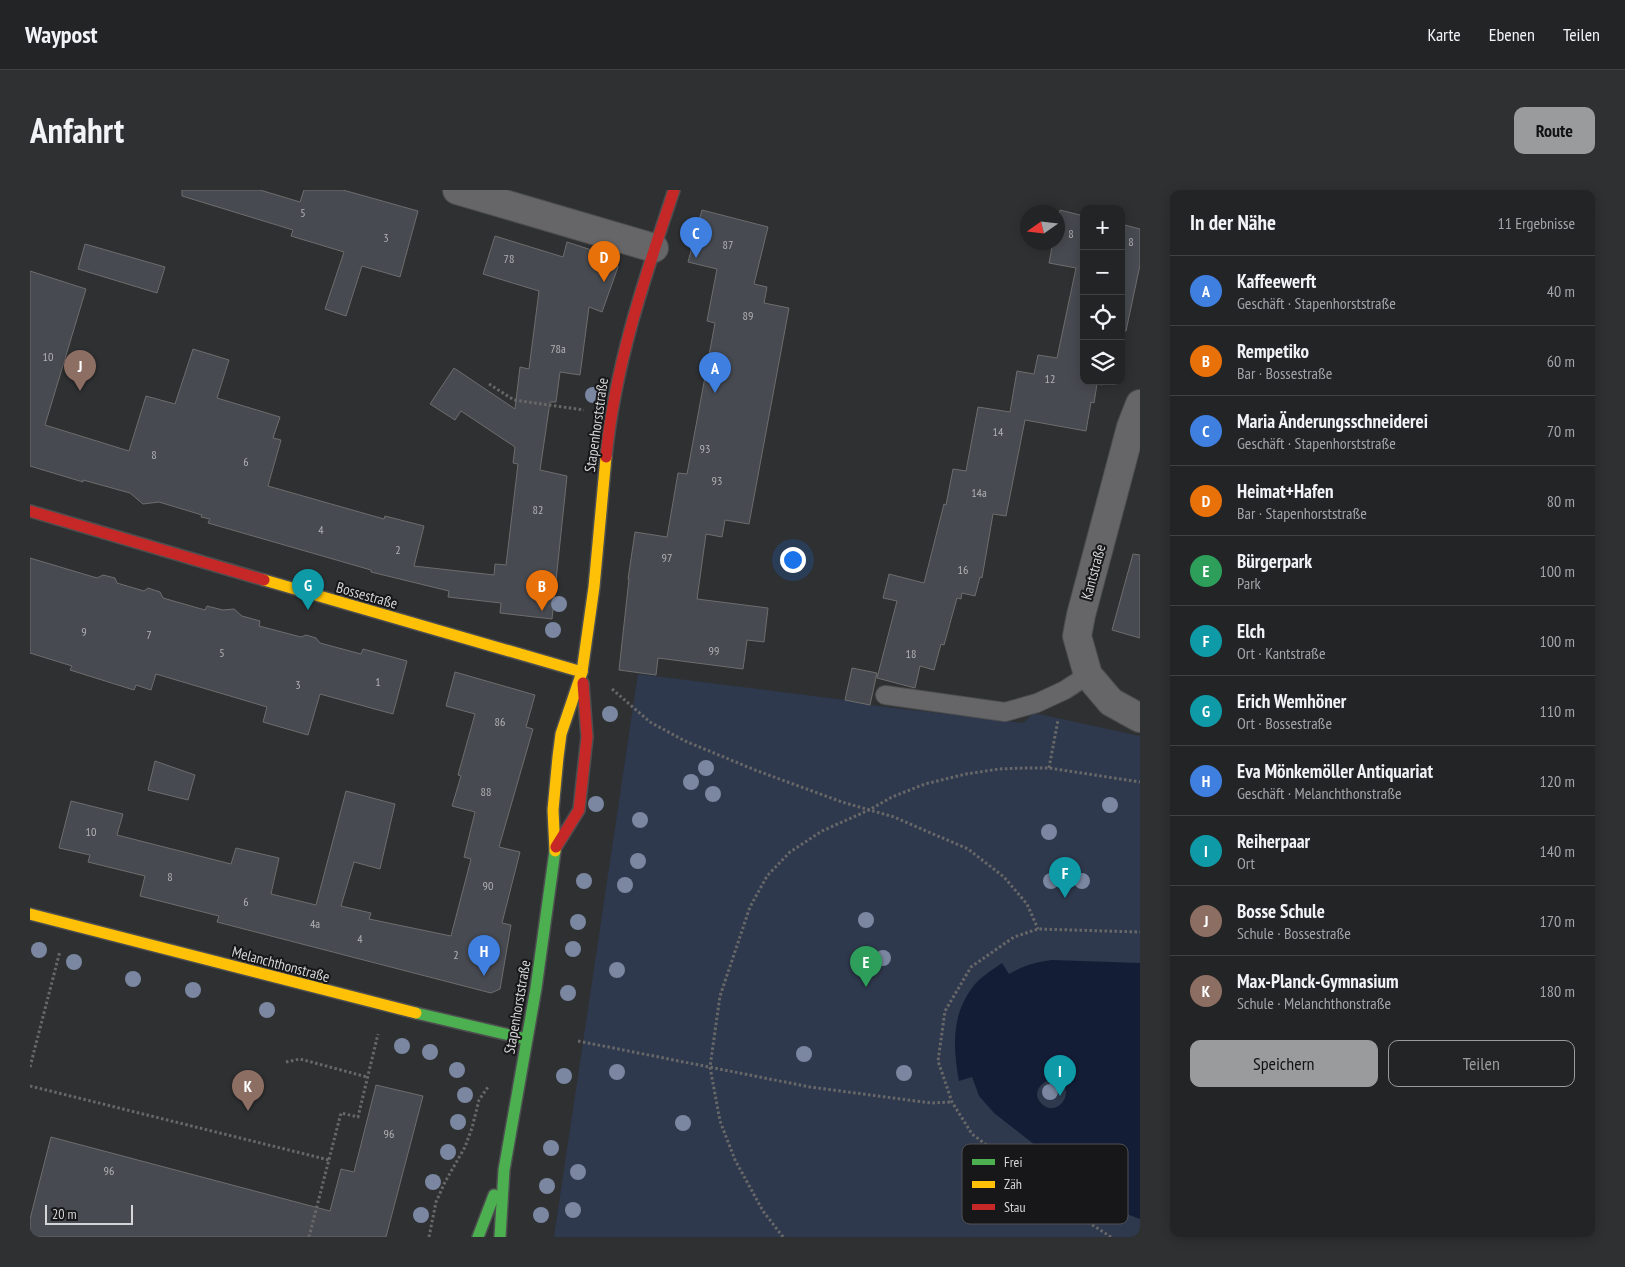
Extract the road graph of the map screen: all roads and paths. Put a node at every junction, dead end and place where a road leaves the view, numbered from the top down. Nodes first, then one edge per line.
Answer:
1 (457, 190) edge
2 (674, 190) edge
3 (654, 248) junction
4 (489, 384) dead end
5 (1140, 404) edge
6 (612, 413) junction
7 (30, 511) edge
8 (582, 672) junction
9 (1088, 675) junction
10 (886, 695) dead end
11 (1140, 718) edge
12 (1057, 724) dead end
13 (1049, 768) junction
14 (1140, 782) edge
15 (869, 810) junction
16 (556, 847) junction
17 (30, 914) edge
18 (66, 924) junction
19 (1038, 929) junction
20 (1140, 932) edge
21 (385, 1006) junction
22 (526, 1039) junction
23 (578, 1041) dead end
24 (286, 1062) dead end
25 (30, 1064) edge
26 (710, 1067) junction
27 (368, 1077) junction
28 (490, 1085) dead end
29 (30, 1086) edge
30 (952, 1102) junction
31 (985, 1144) edge
32 (329, 1160) junction
33 (504, 1170) junction
34 (1091, 1224) edge
35 (310, 1237) edge
36 (429, 1237) edge
37 (478, 1237) edge
38 (500, 1237) edge
39 (783, 1237) edge
40 (1111, 1237) edge

1 - 3 street
2 - 3 main road, Stapenhorststraße
3 - 6 main road, Stapenhorststraße
4 - 6 path
5 - 9 street, Kantstraße
6 - 8 main road, Stapenhorststraße
7 - 8 main road, Bossestraße
8 - 15 path
8 - 16 main road, Stapenhorststraße
8 - 16 main road, Stapenhorststraße
9 - 10 lane
9 - 11 street, Kantstraße
12 - 13 path
13 - 14 path
13 - 15 path
15 - 19 path
15 - 26 path
16 - 22 main road, Stapenhorststraße
17 - 18 main road, Melanchthonstraße
18 - 21 main road, Melanchthonstraße
18 - 25 path
19 - 20 path
19 - 30 path
21 - 22 main road, Melanchthonstraße
21 - 27 path
22 - 33 main road, Stapenhorststraße
23 - 26 path
24 - 27 path
26 - 30 path
26 - 39 path
27 - 32 path
28 - 36 path
29 - 32 path
30 - 31 path
32 - 35 path
33 - 37 main road, Stapenhorststraße
33 - 38 main road, Stapenhorststraße
34 - 40 path

